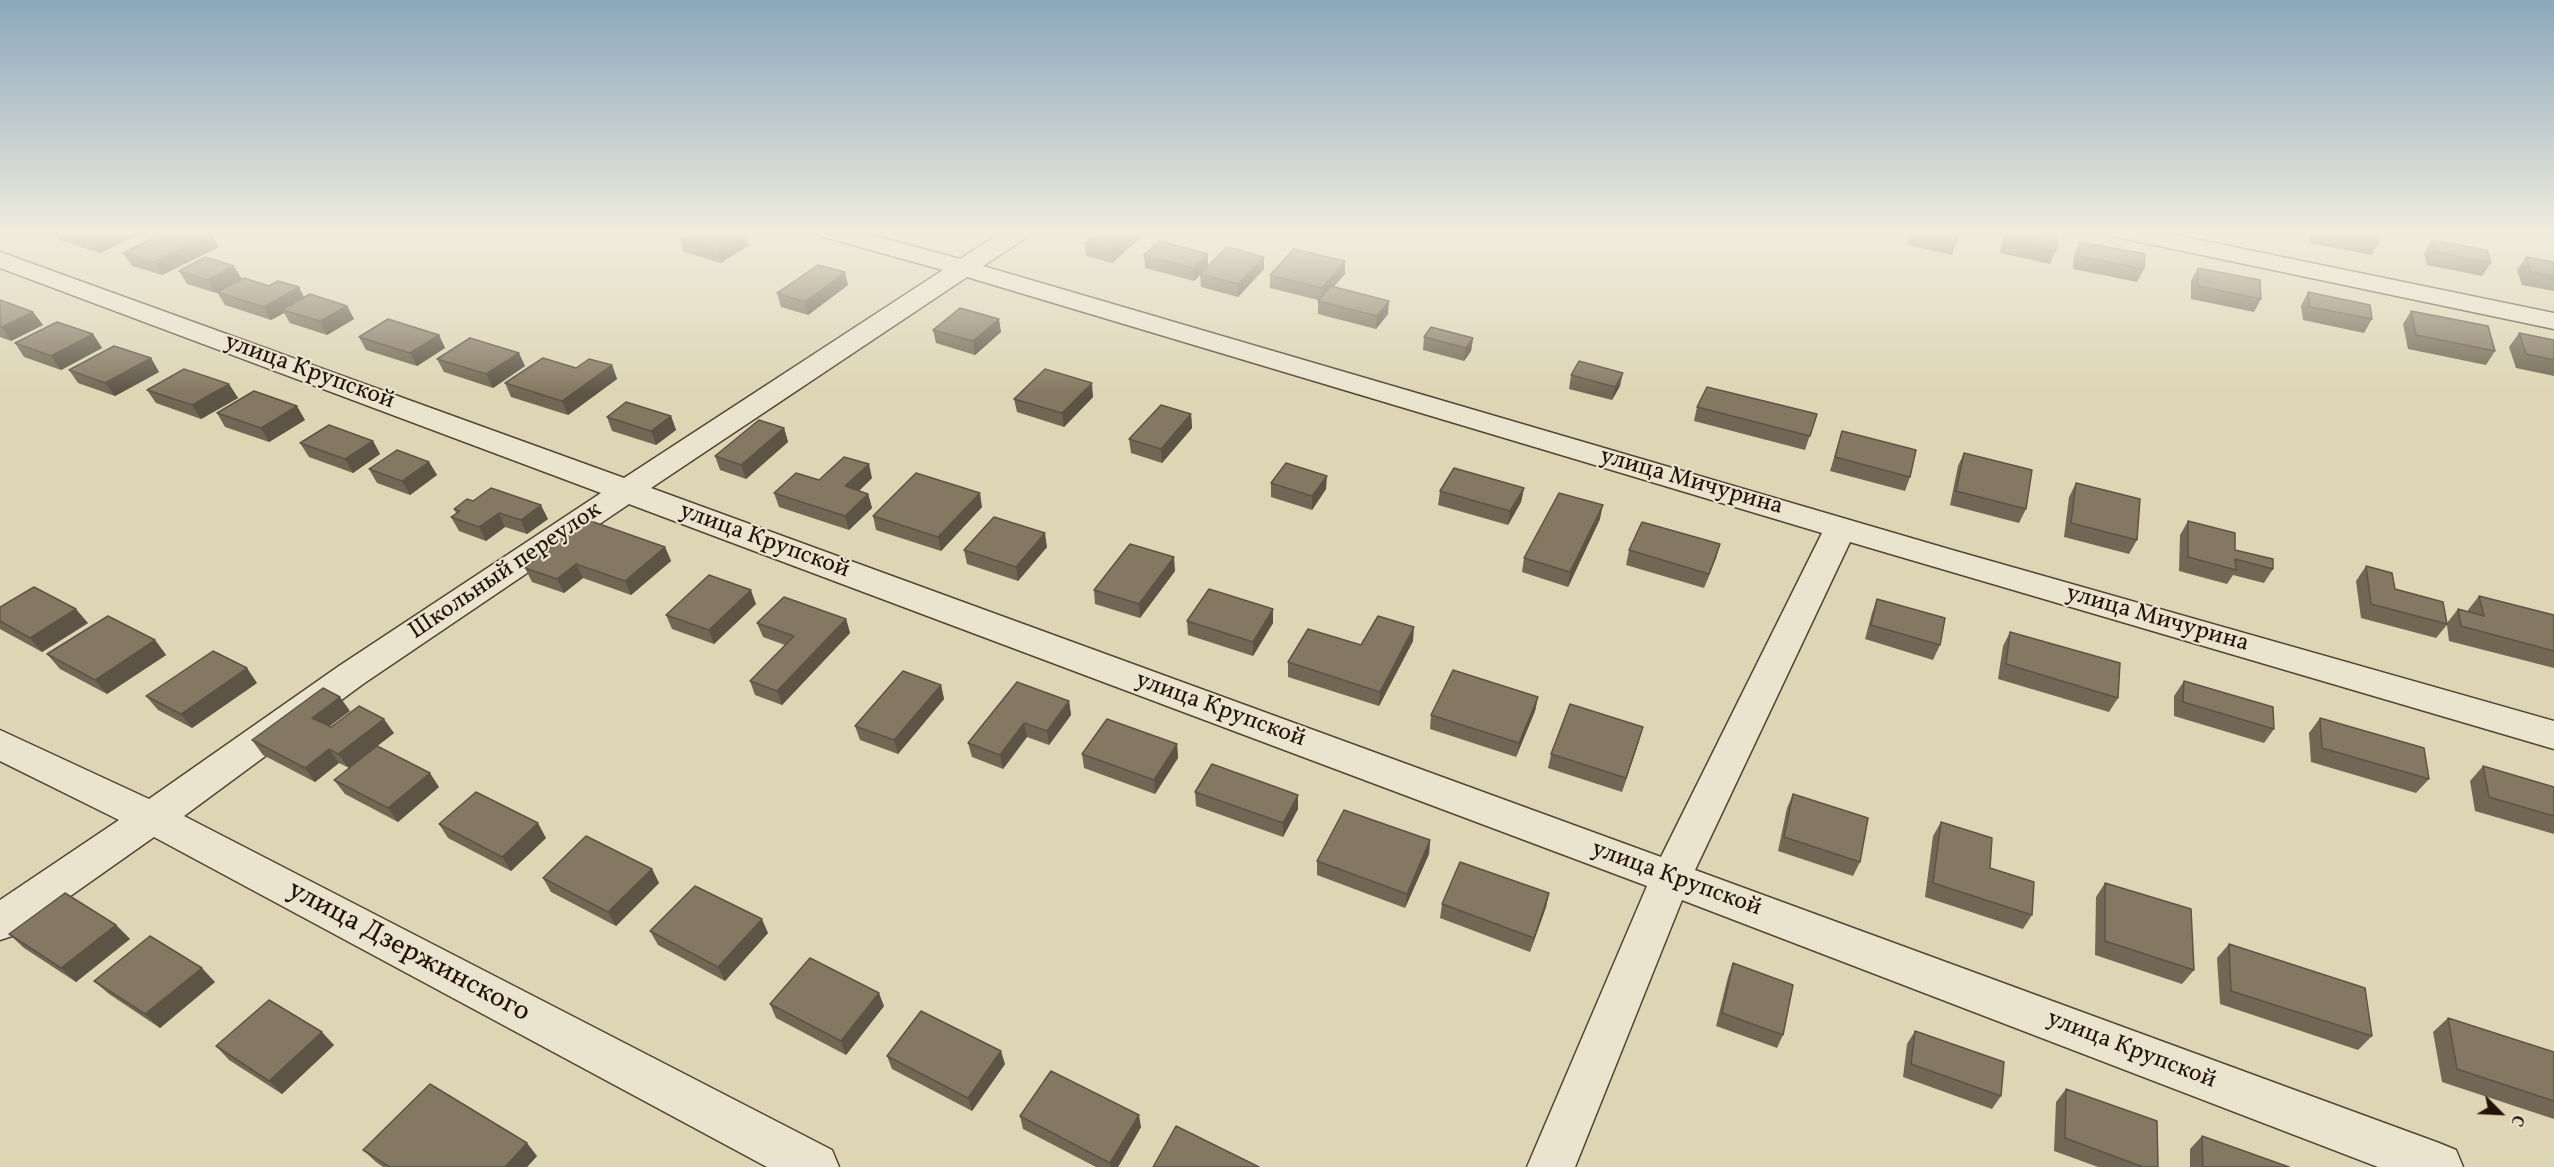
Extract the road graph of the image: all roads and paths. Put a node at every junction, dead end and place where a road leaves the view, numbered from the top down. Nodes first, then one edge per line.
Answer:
1 (72, 285) edge
2 (938, 285) edge
3 (1023, 285) edge
4 (2383, 285) edge
5 (2554, 321) edge
6 (627, 491) junction
7 (1841, 527) junction
8 (2554, 735) edge
9 (0, 744) edge
10 (152, 818) junction
11 (1671, 878) junction
12 (0, 922) edge
13 (814, 1167) edge
14 (1551, 1167) edge
15 (2439, 1167) edge

1 - 6 street, улица Крупской
2 - 6 street, Школьный переулок
3 - 7 street, улица Мичурина
4 - 5 street
6 - 10 street, Школьный переулок
6 - 11 street, улица Крупской
7 - 8 street, улица Мичурина
7 - 11 street
9 - 10 street, улица Дзержинского
10 - 12 street, Школьный переулок
10 - 13 street, улица Дзержинского
11 - 14 street
11 - 15 street, улица Крупской

